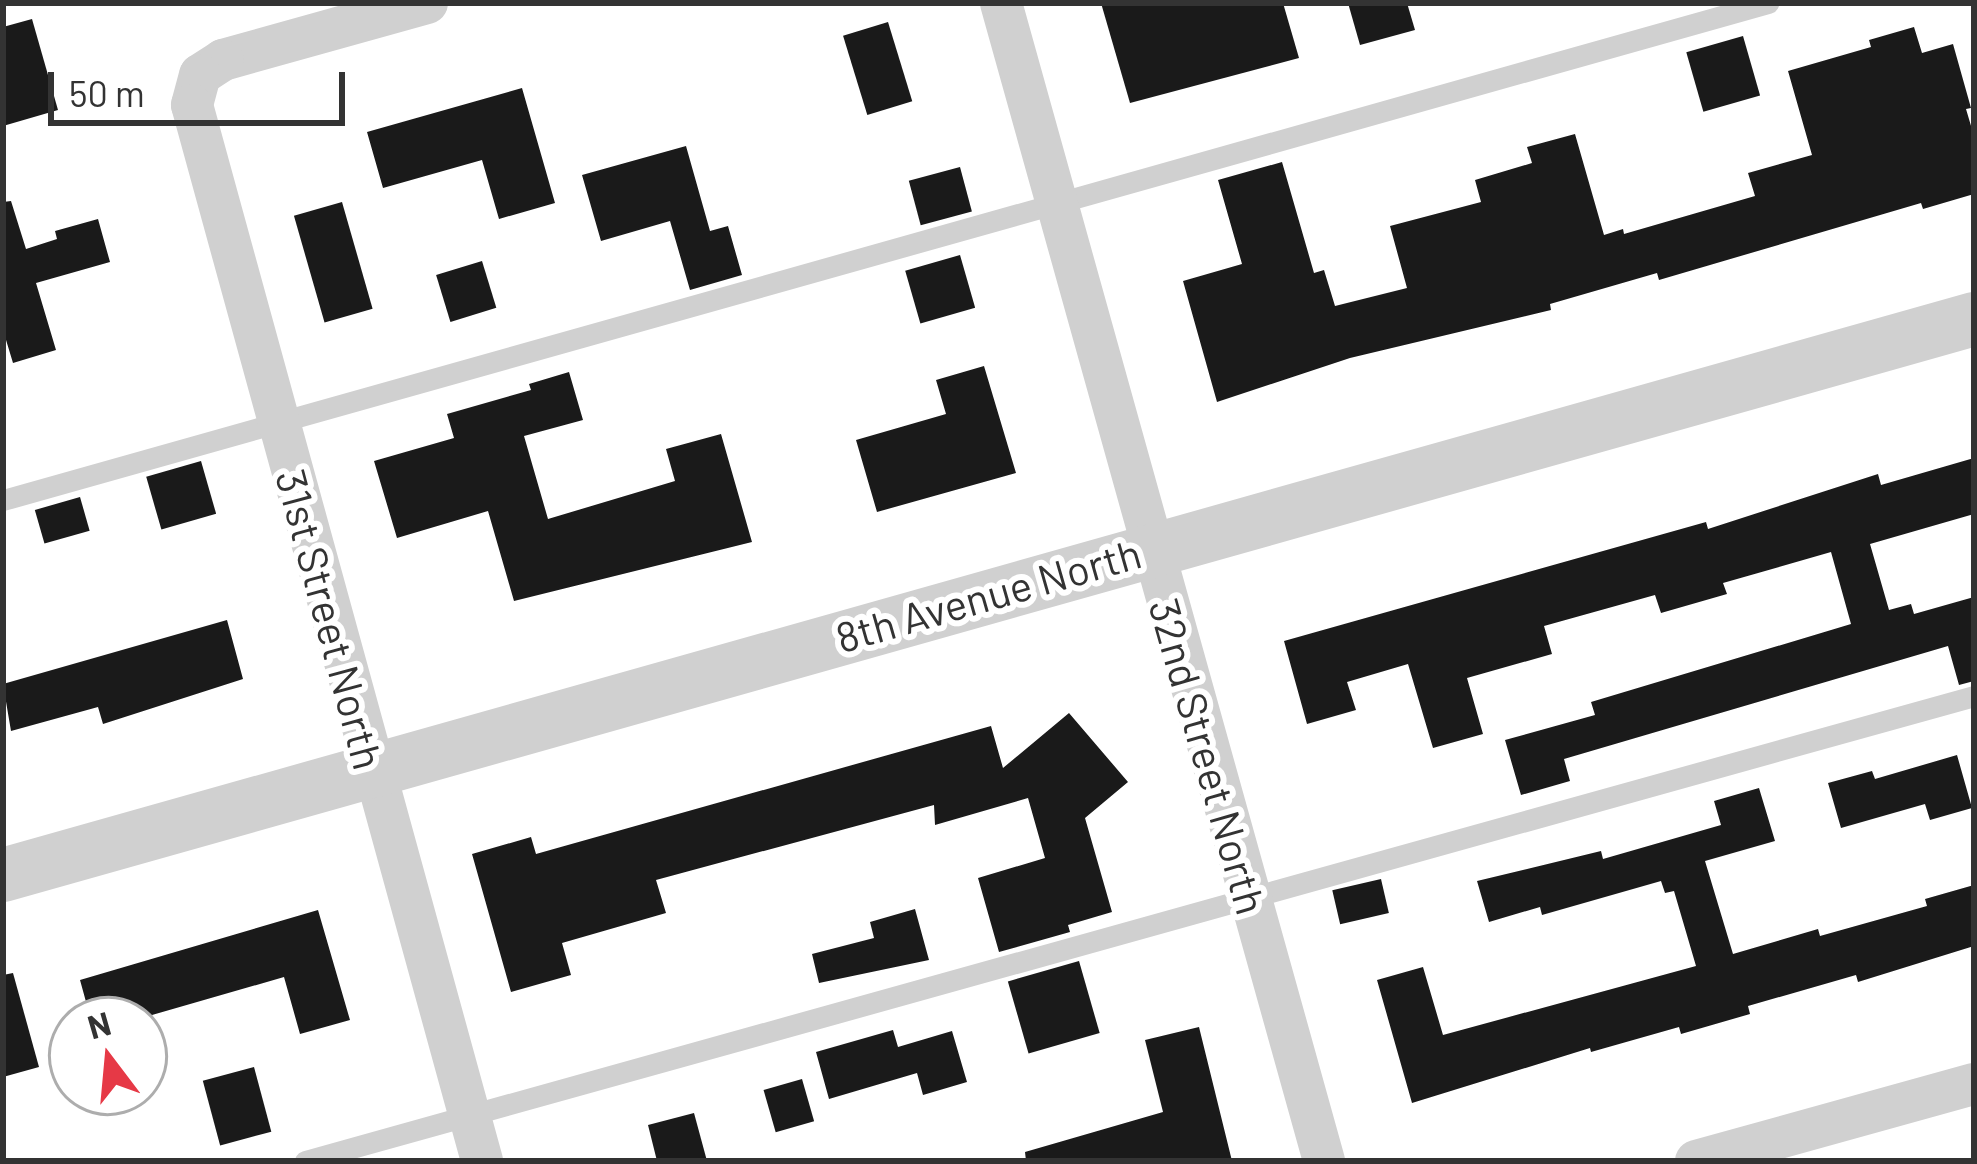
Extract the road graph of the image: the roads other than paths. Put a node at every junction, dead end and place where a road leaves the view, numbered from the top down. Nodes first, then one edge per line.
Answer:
1 (427, 3) edge
2 (1001, 3) edge
3 (1768, 3) edge
4 (1055, 204) junction
5 (1974, 319) edge
6 (278, 424) junction
7 (3, 500) edge
8 (1150, 548) junction
9 (1974, 696) edge
10 (373, 770) junction
11 (3, 874) edge
12 (1250, 901) junction
13 (1974, 1084) edge
14 (469, 1115) junction
15 (305, 1161) edge
16 (482, 1161) edge
17 (1324, 1161) edge
18 (1696, 1161) edge

1 - 6 street, 31st Street North
2 - 4 street, 32nd Street North
3 - 4 lane
4 - 6 lane
4 - 8 street, 32nd Street North
5 - 8 street, 8th Avenue North
6 - 7 lane
6 - 10 street, 31st Street North
8 - 10 street, 8th Avenue North
8 - 12 street, 32nd Street North
9 - 12 lane
10 - 11 street, 8th Avenue North
10 - 14 street, 31st Street North
12 - 14 lane
12 - 17 street, 32nd Street North
13 - 18 street
14 - 15 lane
14 - 16 street, 31st Street North

